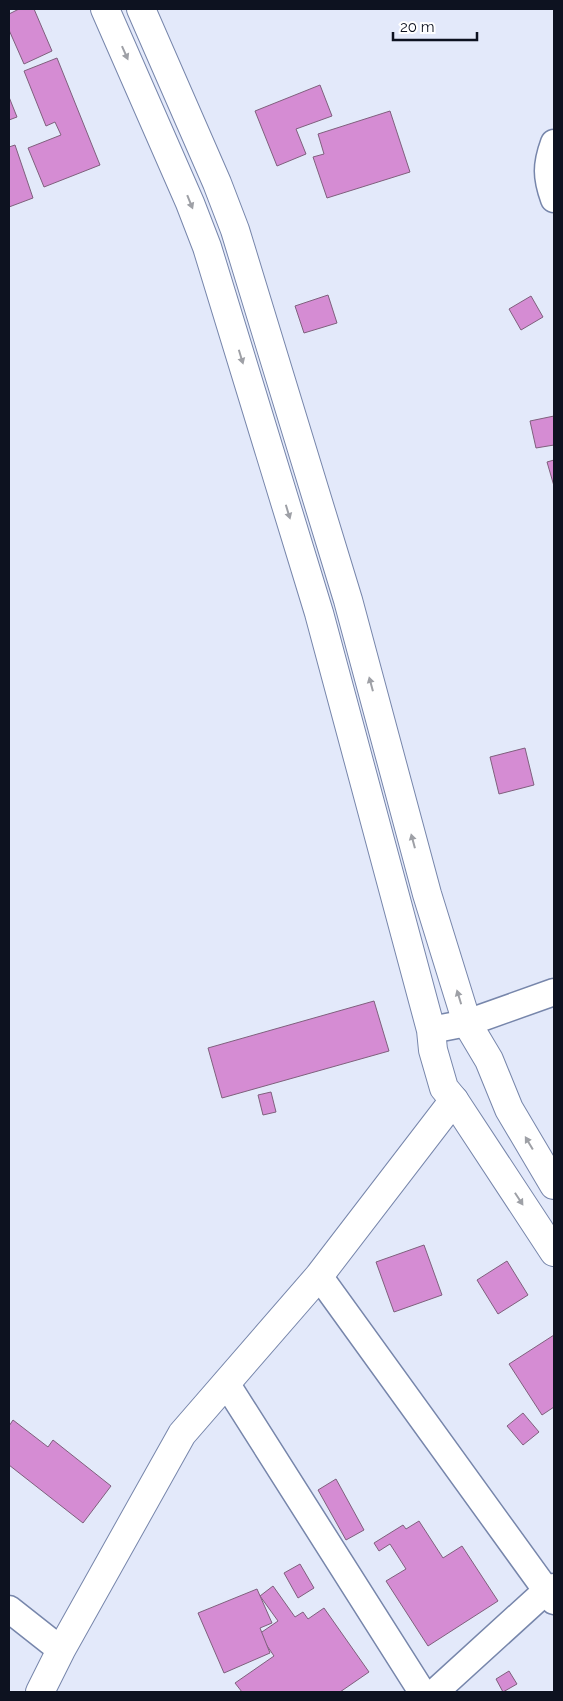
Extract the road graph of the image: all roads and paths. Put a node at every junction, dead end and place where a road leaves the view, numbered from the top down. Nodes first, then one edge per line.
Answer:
1 (105, 9) edge
2 (141, 9) edge
3 (554, 143) edge
4 (554, 199) edge
5 (554, 992) edge
6 (467, 1023) junction
7 (431, 1030) junction
8 (489, 1060) junction
9 (449, 1094) junction
10 (554, 1185) edge
11 (554, 1252) edge
12 (319, 1276) junction
13 (226, 1383) junction
14 (552, 1593) edge
15 (9, 1609) edge
16 (61, 1650) junction
17 (40, 1692) edge
18 (422, 1692) edge
19 (435, 1692) edge

1 -> 7 main road
6 -> 2 main road
3 - 4 street
5 - 6 street
6 - 7 street
6 - 8 main road
7 - 9 main road
8 - 9 main road
8 - 9 main road
10 -> 8 main road
9 -> 11 main road
9 - 12 main road
12 - 13 main road
12 - 14 street
13 - 16 main road
13 - 18 street
14 - 19 street
15 - 16 street
16 - 17 main road

